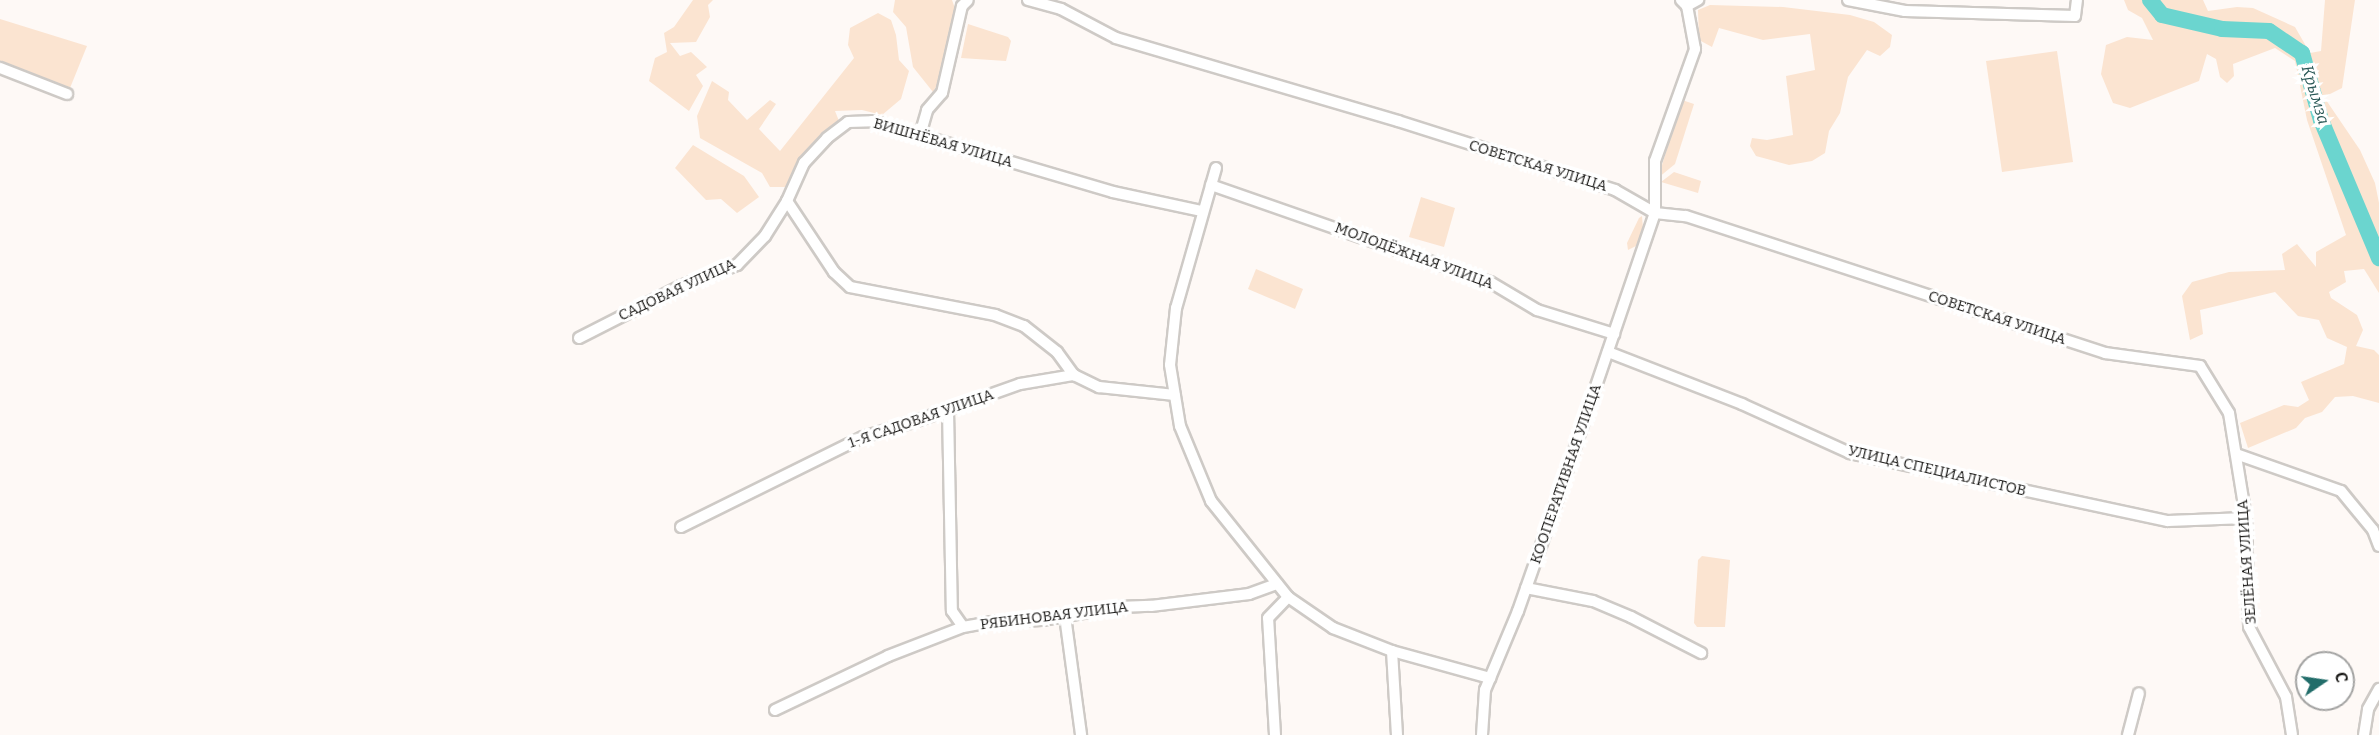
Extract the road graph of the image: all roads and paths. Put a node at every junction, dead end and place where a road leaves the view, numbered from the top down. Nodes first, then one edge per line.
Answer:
1 (968, 0) edge
2 (1028, 0) edge
3 (1698, 0) edge
4 (1848, 0) edge
5 (2077, 0) edge
6 (1684, 3) edge
7 (0, 68) edge
8 (67, 94) dead end
9 (920, 135) junction
10 (1216, 168) dead end
11 (1211, 185) junction
12 (787, 201) junction
13 (1202, 211) junction
14 (1655, 213) junction
15 (1614, 334) junction
16 (579, 338) dead end
17 (1608, 352) junction
18 (2187, 364) joint
19 (1074, 375) junction
20 (1175, 395) junction
21 (948, 410) junction
22 (2236, 454) junction
23 (2246, 518) junction
24 (681, 527) dead end
25 (2379, 546) edge
26 (1277, 584) junction
27 (1526, 588) junction
28 (1288, 597) junction
29 (1065, 616) junction
30 (963, 627) junction
31 (1392, 651) junction
32 (1701, 653) dead end
33 (1490, 678) junction
34 (2379, 689) edge
35 (2139, 693) dead end
36 (775, 710) dead end
37 (1081, 735) edge
38 (1275, 735) edge
39 (1397, 735) edge
40 (1482, 735) edge
41 (2128, 735) edge
42 (2292, 735) edge
43 (2364, 735) edge

1 - 9 street
2 - 14 street, СОВЕТСКАЯ УЛИЦА
3 - 6 street
4 - 5 street
6 - 14 street, КООПЕРАТИВНАЯ УЛИЦА
7 - 8 street
9 - 12 street, ВИШНЁВАЯ УЛИЦА
9 - 13 street, ВИШНЁВАЯ УЛИЦА
10 - 11 street
11 - 13 street
11 - 15 street, МОЛОДЁЖНАЯ УЛИЦА
12 - 16 street, САДОВАЯ УЛИЦА
12 - 19 street
13 - 20 street
14 - 15 street, КООПЕРАТИВНАЯ УЛИЦА
14 - 18 street, СОВЕТСКАЯ УЛИЦА
15 - 17 street, КООПЕРАТИВНАЯ УЛИЦА
17 - 23 street, УЛИЦА СПЕЦИАЛИСТОВ
17 - 27 street, КООПЕРАТИВНАЯ УЛИЦА
18 - 22 street, ЗЕЛЁНАЯ УЛИЦА
19 - 20 street
19 - 21 street, 1-Я САДОВАЯ УЛИЦА
20 - 26 street
21 - 24 street, 1-Я САДОВАЯ УЛИЦА
21 - 30 street
22 - 23 street, ЗЕЛЁНАЯ УЛИЦА
22 - 25 street
23 - 42 street, ЗЕЛЁНАЯ УЛИЦА
26 - 28 street
26 - 29 street, РЯБИНОВАЯ УЛИЦА
27 - 32 street
27 - 33 street, КООПЕРАТИВНАЯ УЛИЦА
28 - 31 street
28 - 38 street
29 - 30 street, РЯБИНОВАЯ УЛИЦА
29 - 37 street
30 - 36 street, РЯБИНОВАЯ УЛИЦА
31 - 33 street
31 - 39 street
33 - 40 street, КООПЕРАТИВНАЯ УЛИЦА
34 - 43 street
35 - 41 street

